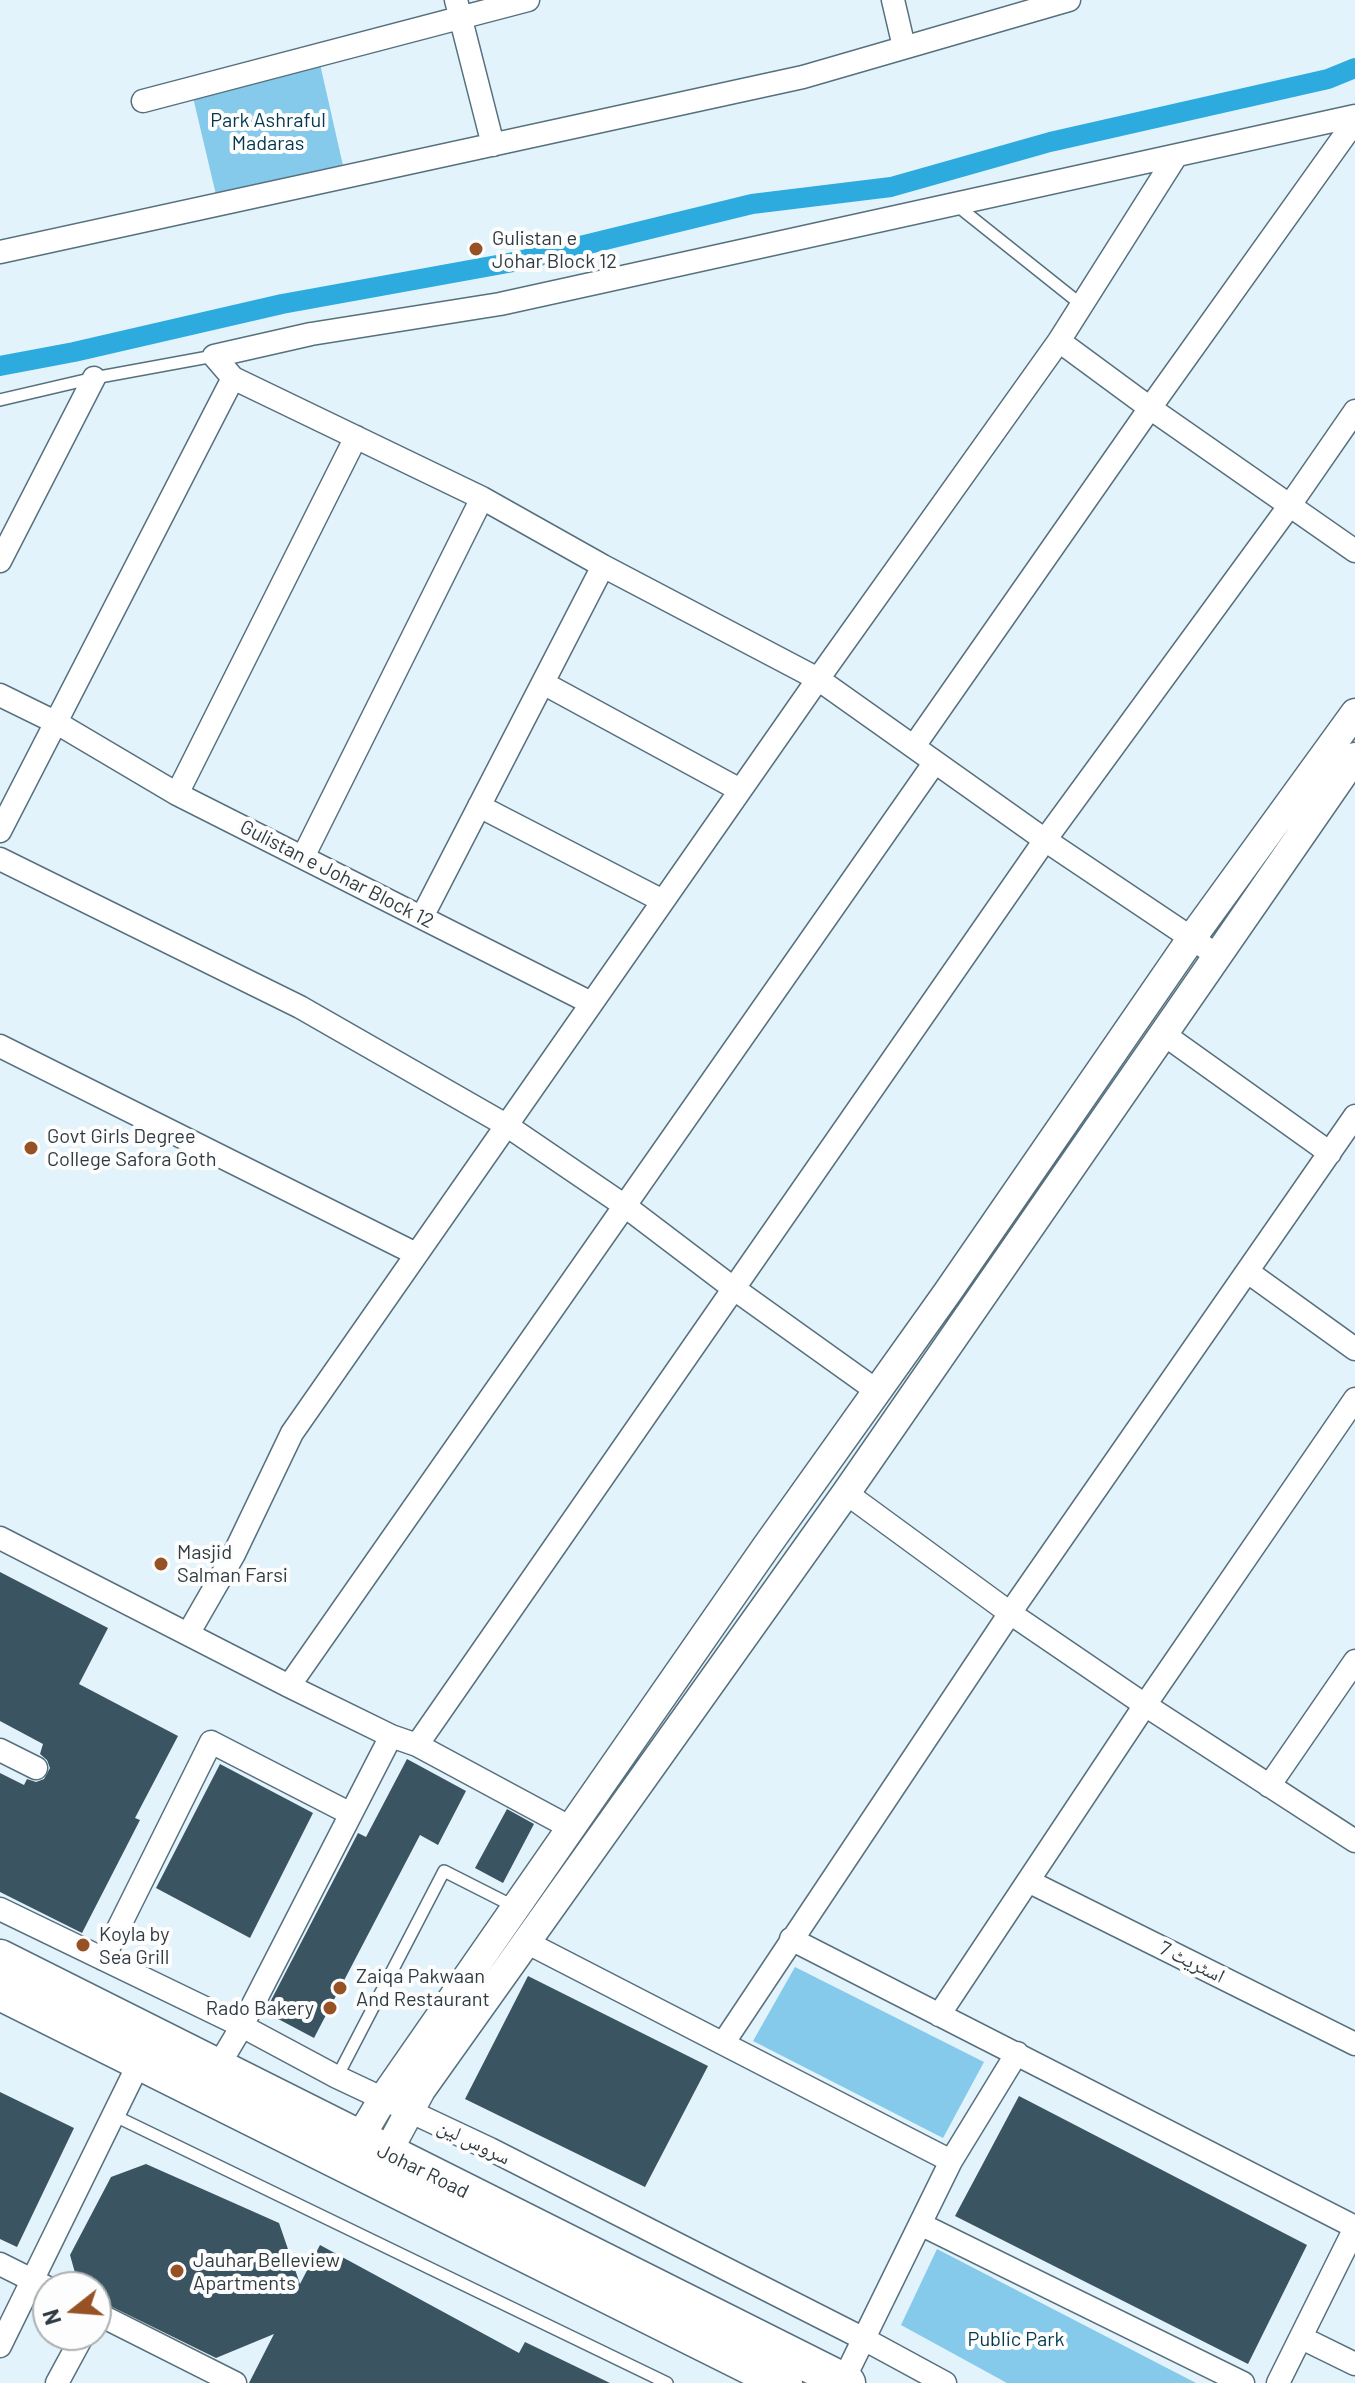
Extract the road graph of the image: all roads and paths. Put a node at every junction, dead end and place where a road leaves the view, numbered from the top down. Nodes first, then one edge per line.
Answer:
1 (528, 0) edge
2 (893, 0) edge
3 (1069, 0) edge
4 (458, 8) edge
5 (904, 47) junction
6 (143, 101) dead end
7 (1355, 118) edge
8 (493, 145) junction
9 (1176, 156) junction
10 (954, 203) junction
11 (0, 252) edge
12 (1083, 306) junction
13 (1059, 341) junction
14 (214, 356) junction
15 (94, 378) junction
16 (233, 378) junction
17 (0, 400) edge
18 (1150, 408) junction
19 (1355, 411) edge
20 (356, 437) junction
21 (482, 498) junction
22 (1290, 505) junction
23 (1355, 551) edge
24 (0, 561) edge
25 (603, 566) junction
26 (818, 679) junction
27 (543, 683) junction
28 (0, 695) edge
29 (1355, 713) edge
30 (57, 723) junction
31 (914, 746) junction
32 (1355, 757) edge
33 (935, 762) junction
34 (740, 790) junction
35 (177, 794) junction
36 (479, 806) junction
37 (0, 831) edge
38 (1045, 840) junction
39 (303, 857) junction
40 (0, 859) edge
41 (663, 901) junction
42 (422, 917) junction
43 (1191, 939) junction
44 (1218, 956) junction
45 (591, 1003) junction
46 (1162, 1033) junction
47 (0, 1046) edge
48 (1355, 1116) edge
49 (506, 1125) junction
50 (1330, 1153) junction
51 (625, 1206) junction
52 (416, 1254) junction
53 (1248, 1272) junction
54 (733, 1288) junction
55 (938, 1306) junction
56 (963, 1322) junction
57 (1355, 1349) edge
58 (877, 1391) junction
59 (1355, 1399) edge
60 (846, 1493) junction
61 (0, 1538) edge
62 (1010, 1613) junction
63 (188, 1634) junction
64 (1355, 1661) edge
65 (289, 1686) junction
66 (1145, 1705) junction
67 (391, 1736) junction
68 (417, 1745) junction
69 (0, 1750) edge
70 (36, 1768) dead end
71 (1269, 1786) junction
72 (349, 1813) junction
73 (573, 1829) junction
74 (1355, 1841) edge
75 (1028, 1881) junction
76 (517, 1908) junction
77 (0, 1909) edge
78 (791, 1939) junction
79 (526, 1942) junction
80 (0, 1958) edge
81 (103, 1959) junction
82 (0, 1992) edge
83 (939, 2015) junction
84 (242, 2026) junction
85 (724, 2042) junction
86 (1355, 2044) edge
87 (1017, 2053) junction
88 (140, 2061) junction
89 (217, 2068) junction
90 (337, 2077) junction
91 (384, 2097) junction
92 (410, 2110) junction
93 (113, 2115) junction
94 (373, 2146) junction
95 (951, 2161) junction
96 (920, 2224) junction
97 (1355, 2227) edge
98 (0, 2264) edge
99 (47, 2271) edge
100 (32, 2280) edge
101 (32, 2298) edge
102 (112, 2321) edge
103 (1302, 2338) junction
104 (864, 2339) junction
105 (0, 2346) edge
106 (74, 2351) edge
107 (1355, 2364) edge
108 (748, 2375) edge
109 (845, 2382) edge
110 (57, 2383) edge
111 (235, 2383) edge
112 (667, 2383) edge
113 (784, 2383) edge
114 (945, 2383) edge
115 (1243, 2383) edge
116 (1278, 2383) edge

1 - 4 street
2 - 5 street
3 - 5 street
4 - 6 street
4 - 8 street
5 - 8 street
7 - 9 street
7 - 18 street
8 - 11 street
9 - 10 street
9 - 12 street
10 - 12 lane
10 - 14 street
12 - 13 street
13 - 18 street
13 - 26 street
14 - 15 lane
14 - 16 street
15 - 17 lane
15 - 24 street
16 - 20 street
16 - 30 street
18 - 22 street
18 - 31 street
19 - 22 street
20 - 21 street
20 - 35 street
21 - 25 street
21 - 39 street
22 - 23 street
22 - 38 street
25 - 26 street
25 - 27 street
26 - 31 street
26 - 34 street
27 - 34 street
27 - 36 street
28 - 30 street, Gulistan e Johar Block 12
29 - 43 street
30 - 35 street, Gulistan e Johar Block 12
30 - 37 street
31 - 33 street
32 - 44 street
33 - 38 street
33 - 51 street
34 - 41 street
35 - 39 street, Gulistan e Johar Block 12
36 - 41 street
36 - 42 street
38 - 43 street
38 - 54 street
39 - 42 street, Gulistan e Johar Block 12
40 - 49 street
41 - 45 street
42 - 45 street, Gulistan e Johar Block 12
43 - 44 street
43 - 55 street
44 - 46 street
45 - 49 street
46 - 50 street
46 - 56 street
47 - 52 street
48 - 50 street
49 - 51 street
49 - 52 street
50 - 53 street
51 - 54 street
51 - 65 street
52 - 63 street
53 - 57 street
53 - 62 street
54 - 58 street
54 - 68 street
55 - 56 street
55 - 58 street
56 - 60 street
58 - 73 street
59 - 66 street
60 - 62 street
60 - 79 street
61 - 63 street
62 - 66 street
62 - 78 street
63 - 65 street
64 - 71 street
65 - 67 street
66 - 71 street
66 - 75 street
67 - 68 street
67 - 72 street
68 - 73 street
69 - 70 street
71 - 74 street
72 - 81 street
72 - 84 street
73 - 76 street
75 - 83 street
75 - 86 street, اسٹریٹ 7
76 - 90 lane
76 - 91 street
77 - 81 street, سروس لین
78 - 83 street
78 - 85 street
79 - 85 street
79 - 92 street
80 - 89 main road, Johar Road
81 - 84 street, سروس لین
82 - 88 main road, Johar Road
83 - 87 street
84 - 89 street
84 - 90 street, سروس لین
85 - 95 street
87 - 95 street
87 - 97 street
88 - 93 street
88 - 108 main road, Johar Road
89 - 94 main road, Johar Road
90 - 91 street, سروس لین
91 - 92 street, سروس لین
91 - 94 street
92 - 94 street
92 - 104 street, سروس لین
93 - 99 street
93 - 112 lane
94 - 109 main road, Johar Road
95 - 96 street
96 - 104 street
96 - 115 street
97 - 103 street
98 - 100 street
101 - 105 street
102 - 111 street
103 - 107 street
103 - 116 street
104 - 109 street
104 - 114 street, سروس لین
106 - 110 street
108 - 113 main road, Johar Road

